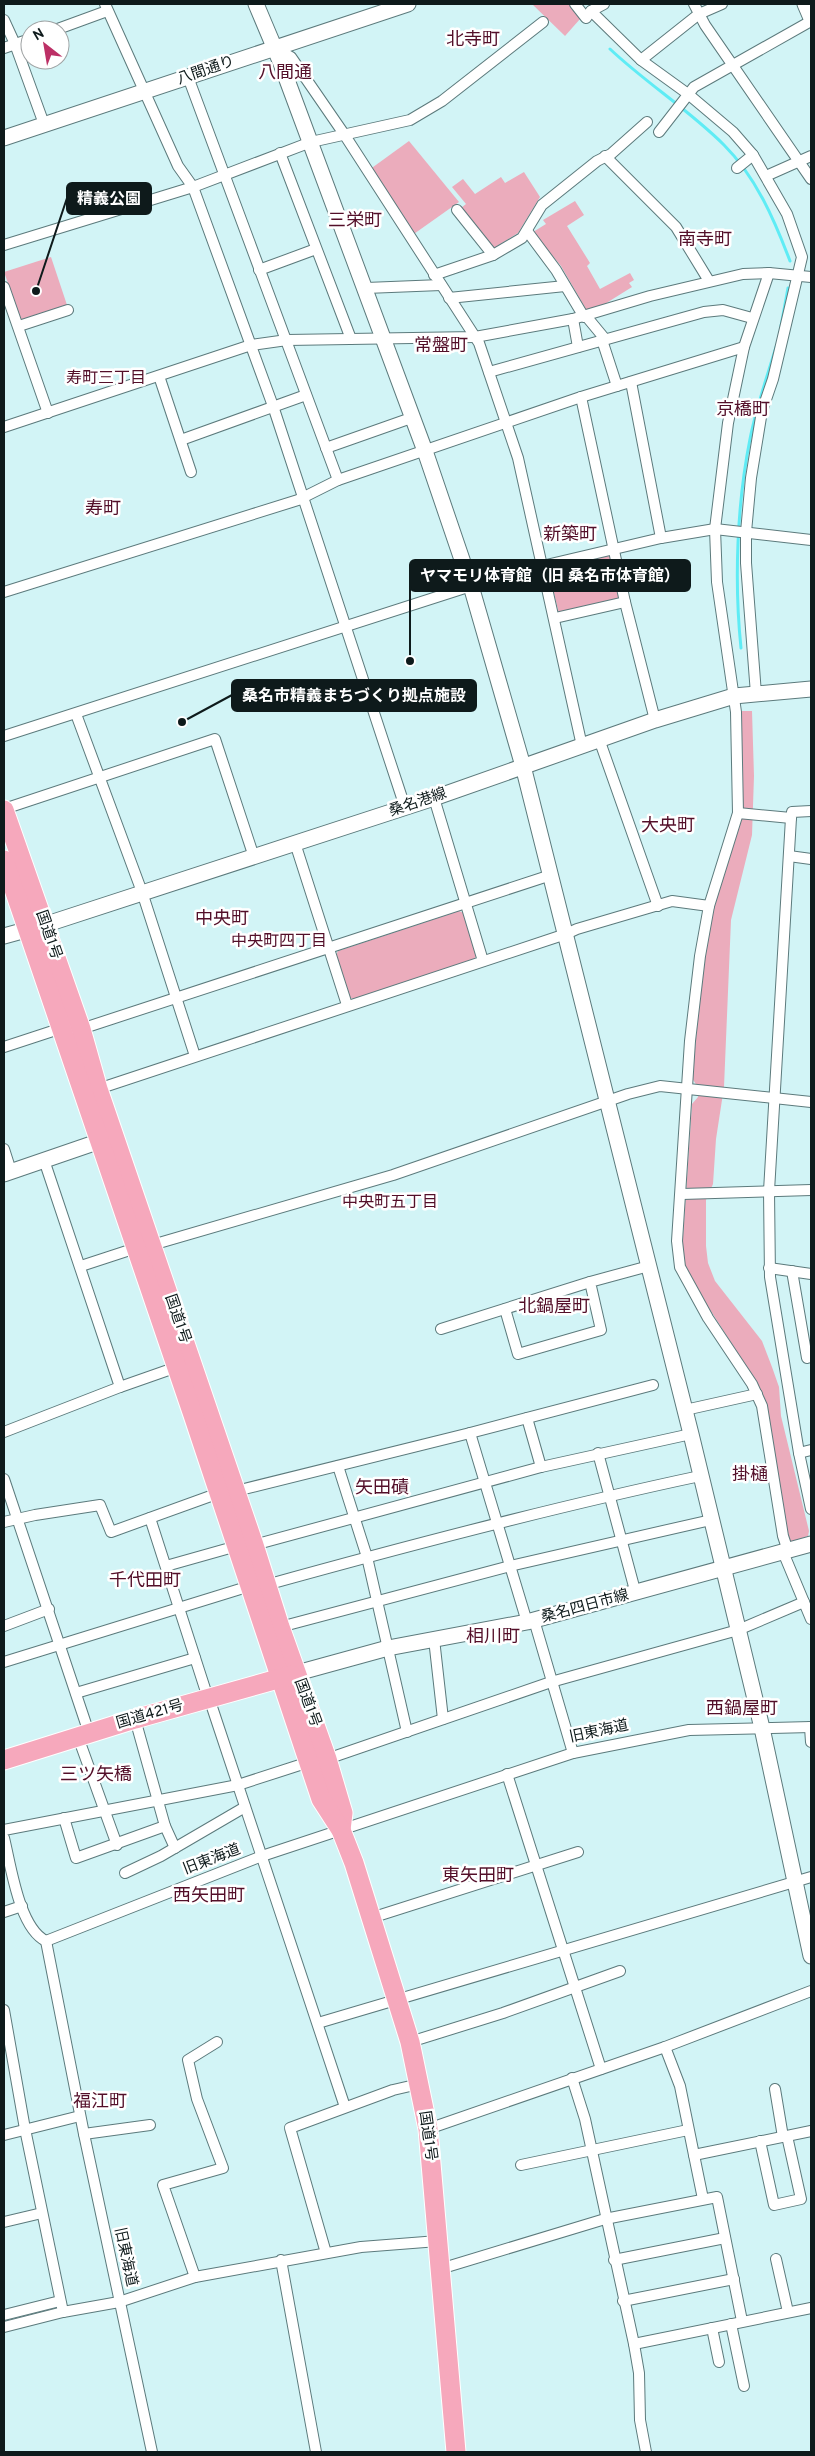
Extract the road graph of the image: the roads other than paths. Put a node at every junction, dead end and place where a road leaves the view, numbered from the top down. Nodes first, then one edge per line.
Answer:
1 (256, 4) edge
2 (408, 4) edge
3 (574, 4) edge
4 (604, 4) edge
5 (694, 4) edge
6 (722, 4) edge
7 (805, 4) edge
8 (106, 8) edge
9 (591, 12) junction
10 (699, 14) junction
11 (4, 20) edge
12 (811, 20) edge
13 (543, 22) dead end
14 (70, 24) edge
15 (20, 42) edge
16 (15, 44) junction
17 (4, 48) edge
18 (275, 48) junction
19 (641, 60) junction
20 (734, 64) junction
21 (188, 77) junction
22 (144, 91) junction
23 (687, 96) junction
24 (647, 122) dead end
25 (44, 124) junction
26 (659, 132) dead end
27 (344, 134) junction
28 (4, 138) edge
29 (311, 142) junction
30 (280, 154) junction
31 (753, 155) junction
32 (605, 156) junction
33 (811, 156) edge
34 (799, 161) junction
35 (740, 165) dead end
36 (223, 175) junction
37 (766, 176) junction
38 (811, 179) edge
39 (193, 186) junction
40 (457, 210) dead end
41 (527, 231) junction
42 (4, 245) edge
43 (316, 250) junction
44 (493, 255) junction
45 (259, 270) junction
46 (769, 273) junction
47 (434, 275) junction
48 (799, 276) junction
49 (811, 277) edge
50 (709, 281) junction
51 (441, 285) junction
52 (4, 286) edge
53 (566, 286) junction
54 (366, 288) junction
55 (449, 298) junction
56 (68, 310) dead end
57 (585, 316) junction
58 (752, 318) junction
59 (573, 319) junction
60 (19, 326) junction
61 (476, 336) junction
62 (351, 339) junction
63 (384, 339) junction
64 (287, 340) junction
65 (604, 340) junction
66 (251, 345) junction
67 (578, 347) junction
68 (744, 347) junction
69 (490, 372) junction
70 (159, 376) junction
71 (631, 382) junction
72 (616, 386) junction
73 (306, 395) junction
74 (581, 397) junction
75 (273, 406) junction
76 (48, 413) junction
77 (414, 417) junction
78 (507, 423) junction
79 (4, 427) edge
80 (181, 440) junction
81 (326, 448) junction
82 (425, 451) junction
83 (191, 472) dead end
84 (338, 480) junction
85 (302, 496) junction
86 (715, 529) junction
87 (746, 532) junction
88 (661, 538) junction
89 (811, 540) edge
90 (614, 549) junction
91 (542, 566) junction
92 (471, 586) junction
93 (4, 592) edge
94 (625, 602) junction
95 (555, 618) junction
96 (346, 626) junction
97 (811, 689) edge
98 (756, 694) junction
99 (734, 696) junction
100 (76, 714) junction
101 (655, 720) junction
102 (4, 736) edge
103 (599, 740) junction
104 (582, 746) junction
105 (523, 766) junction
106 (98, 777) junction
107 (434, 798) junction
108 (405, 807) junction
109 (4, 810) edge
110 (811, 811) edge
111 (738, 813) junction
112 (791, 818) junction
113 (295, 844) junction
114 (789, 856) junction
115 (254, 857) junction
116 (4, 860) edge
117 (811, 860) edge
118 (551, 875) junction
119 (142, 892) junction
120 (466, 903) junction
121 (658, 906) junction
122 (709, 906) junction
123 (36, 928) junction
124 (566, 934) junction
125 (4, 936) edge
126 (329, 947) junction
127 (483, 961) junction
128 (176, 997) junction
129 (347, 1005) junction
130 (62, 1028) junction
131 (81, 1029) junction
132 (4, 1047) edge
133 (195, 1056) junction
134 (688, 1089) junction
135 (98, 1090) junction
136 (776, 1099) junction
137 (608, 1102) junction
138 (811, 1102) edge
139 (108, 1139) junction
140 (4, 1149) edge
141 (44, 1160) junction
142 (7, 1173) edge
143 (811, 1190) edge
144 (769, 1191) junction
145 (682, 1194) junction
146 (144, 1246) junction
147 (81, 1266) junction
148 (649, 1266) junction
149 (769, 1268) junction
150 (792, 1271) junction
151 (811, 1274) edge
152 (590, 1282) junction
153 (505, 1309) junction
154 (441, 1330) dead end
155 (811, 1357) edge
156 (176, 1366) junction
157 (653, 1385) dead end
158 (120, 1387) junction
159 (757, 1394) junction
160 (685, 1410) junction
161 (527, 1418) junction
162 (4, 1432) edge
163 (470, 1433) junction
164 (691, 1434) junction
165 (811, 1450) edge
166 (598, 1453) junction
167 (799, 1453) junction
168 (338, 1466) junction
169 (541, 1467) junction
170 (700, 1476) junction
171 (4, 1479) edge
172 (484, 1482) junction
173 (228, 1492) junction
174 (610, 1495) junction
175 (811, 1509) edge
176 (355, 1516) junction
177 (150, 1518) junction
178 (17, 1519) junction
179 (711, 1520) junction
180 (4, 1522) edge
181 (497, 1523) junction
182 (621, 1540) junction
183 (811, 1544) edge
184 (245, 1546) junction
185 (785, 1551) junction
186 (367, 1557) junction
187 (166, 1566) junction
188 (510, 1566) junction
189 (722, 1567) junction
190 (258, 1585) junction
191 (636, 1594) junction
192 (378, 1600) junction
193 (804, 1602) junction
194 (179, 1608) junction
195 (48, 1609) junction
196 (811, 1619) edge
197 (530, 1621) junction
198 (4, 1626) edge
199 (280, 1627) junction
200 (738, 1630) junction
201 (434, 1639) junction
202 (60, 1644) junction
203 (388, 1648) junction
204 (195, 1658) junction
205 (4, 1662) edge
206 (289, 1676) junction
207 (551, 1682) junction
208 (76, 1693) junction
209 (208, 1698) junction
210 (135, 1718) junction
211 (443, 1719) junction
212 (811, 1727) edge
213 (762, 1728) junction
214 (407, 1732) junction
215 (84, 1735) junction
216 (811, 1742) edge
217 (573, 1752) junction
218 (4, 1760) edge
219 (318, 1761) junction
220 (507, 1774) junction
221 (238, 1785) junction
222 (157, 1800) junction
223 (245, 1807) junction
224 (105, 1810) junction
225 (64, 1818) junction
226 (165, 1826) junction
227 (4, 1830) edge
228 (341, 1830) junction
229 (4, 1838) edge
230 (117, 1845) junction
231 (175, 1848) junction
232 (578, 1852) dead end
233 (262, 1856) junction
234 (535, 1866) junction
235 (125, 1873) dead end
236 (811, 1877) edge
237 (795, 1882) junction
238 (22, 1906) junction
239 (4, 1912) edge
240 (371, 1918) junction
241 (46, 1941) junction
242 (563, 1951) junction
243 (811, 1956) edge
244 (620, 1971) dead end
245 (575, 1987) junction
246 (811, 1991) edge
247 (398, 2001) junction
248 (4, 2010) edge
249 (318, 2024) junction
250 (217, 2042) dead end
251 (410, 2042) junction
252 (6, 2045) edge
253 (665, 2047) junction
254 (601, 2069) junction
255 (572, 2078) junction
256 (419, 2084) junction
257 (775, 2089) dead end
258 (345, 2107) junction
259 (80, 2116) junction
260 (150, 2125) dead end
261 (25, 2129) junction
262 (428, 2129) junction
263 (688, 2130) junction
264 (811, 2131) edge
265 (84, 2134) junction
266 (4, 2135) edge
267 (785, 2136) junction
268 (760, 2141) junction
269 (590, 2150) junction
270 (694, 2155) junction
271 (521, 2165) dead end
272 (703, 2199) junction
273 (42, 2213) junction
274 (605, 2219) junction
275 (4, 2222) edge
276 (725, 2238) junction
277 (438, 2241) junction
278 (326, 2252) junction
279 (776, 2259) dead end
280 (281, 2260) junction
281 (614, 2260) junction
282 (440, 2269) junction
283 (195, 2277) junction
284 (734, 2279) junction
285 (120, 2302) junction
286 (623, 2302) junction
287 (62, 2307) junction
288 (811, 2308) edge
289 (788, 2312) junction
290 (4, 2315) edge
291 (742, 2321) junction
292 (730, 2324) junction
293 (4, 2327) edge
294 (712, 2328) junction
295 (634, 2344) junction
296 (720, 2362) dead end
297 (744, 2386) dead end
298 (152, 2452) edge
299 (316, 2452) edge
300 (456, 2452) edge
301 (646, 2452) edge

1 - 18 street
2 - 18 street, 八間通り
3 - 9 street
4 - 9 street
5 - 10 street
6 - 10 street
7 - 12 street
8 - 14 street
8 - 22 street
9 - 19 street
10 - 19 street
10 - 20 street
11 - 16 street
12 - 20 street
13 - 27 street
15 - 16 street
16 - 17 street
16 - 25 street
18 - 21 street, 八間通り
18 - 27 street
18 - 29 street
19 - 23 street
20 - 23 street
20 - 34 street
21 - 22 street, 八間通り
21 - 36 street
22 - 25 street, 八間通り
22 - 39 street
23 - 26 street
23 - 31 street
24 - 32 street
25 - 28 street, 八間通り
27 - 29 street
27 - 47 street
29 - 30 street
29 - 54 street
30 - 36 street
30 - 43 street
31 - 35 street
31 - 37 street
32 - 41 street
32 - 50 street
33 - 34 street
34 - 37 street
34 - 38 street
36 - 39 street
36 - 45 street
37 - 48 street
39 - 42 street
39 - 66 street
40 - 44 street
41 - 44 street
41 - 53 street
43 - 45 street
43 - 62 street
44 - 47 street
45 - 64 street
46 - 48 street
46 - 50 street
46 - 58 street
47 - 51 street
48 - 49 street
48 - 87 street
50 - 57 street
51 - 54 street
51 - 55 street
52 - 60 street
53 - 55 street
53 - 57 street
54 - 63 street
55 - 61 street
56 - 60 street
57 - 59 street
57 - 65 street
58 - 65 street
58 - 68 street
59 - 61 street
59 - 67 street
60 - 76 street
61 - 63 street
61 - 69 street
62 - 63 street
62 - 64 street
63 - 77 street
64 - 66 street
64 - 73 street
65 - 67 street
65 - 72 street
66 - 70 street
66 - 75 street
67 - 69 street
68 - 71 street
68 - 86 street
69 - 78 street
70 - 76 street
70 - 80 street
71 - 72 street
71 - 88 street
72 - 74 street
73 - 75 street
73 - 81 street
74 - 78 street
74 - 90 street
75 - 80 street
75 - 85 street
76 - 79 street
77 - 81 street
77 - 82 street
78 - 82 street
78 - 91 street
80 - 83 street
81 - 84 street
82 - 84 street
82 - 92 street
84 - 85 street
85 - 93 street
85 - 96 street
86 - 87 street
86 - 88 street
86 - 99 street
87 - 89 street
87 - 98 street
88 - 90 street
90 - 91 street
90 - 94 street
91 - 92 street
91 - 95 street
92 - 96 street
92 - 105 street
94 - 95 street
94 - 101 street
95 - 104 street
96 - 100 street
96 - 108 street
97 - 98 street, 桑名港線
98 - 99 street, 桑名港線
99 - 101 street, 桑名港線
99 - 111 street
100 - 102 street
100 - 106 street
101 - 103 street, 桑名港線
103 - 104 street, 桑名港線
103 - 121 street
104 - 105 street, 桑名港線
105 - 107 street, 桑名港線
105 - 118 street
106 - 109 street
106 - 115 street
106 - 119 street
107 - 108 street, 桑名港線
107 - 120 street
108 - 113 street, 桑名港線
109 - 123 highway, 国道1号
110 - 112 street
111 - 112 street
111 - 122 street
112 - 114 street
113 - 115 street, 桑名港線
113 - 126 street
114 - 117 street
114 - 136 street
115 - 119 street, 桑名港線
116 - 123 highway, 国道1号
118 - 120 street
118 - 124 street
119 - 123 street, 桑名港線
119 - 128 street
120 - 126 street
120 - 127 street
121 - 122 street
121 - 124 street
122 - 134 street
123 - 125 street, 桑名港線
123 - 130 highway, 国道1号
123 - 131 highway, 国道1号
124 - 127 street
124 - 137 street
126 - 128 street
126 - 129 street
127 - 129 street
128 - 131 street
128 - 133 street
129 - 133 street
130 - 132 street
130 - 139 highway, 国道1号
131 - 135 highway, 国道1号
133 - 135 street
134 - 136 street
134 - 137 street
134 - 145 street
135 - 139 highway, 国道1号
136 - 138 street
136 - 144 street
137 - 146 street
137 - 148 street
139 - 141 street
139 - 146 highway, 国道1号
140 - 142 street
141 - 142 street
141 - 147 street
143 - 144 street
144 - 145 street
144 - 149 street
145 - 159 street
146 - 147 street
146 - 156 highway, 国道1号
146 - 173 highway, 国道1号
147 - 158 street
148 - 152 street
148 - 160 street
149 - 150 street
149 - 167 street
150 - 151 street
150 - 155 street
152 - 153 street
152 - 153 street
153 - 154 street
156 - 158 street
156 - 173 highway, 国道1号
157 - 161 street
158 - 162 street
159 - 160 street
159 - 185 street
160 - 164 street
161 - 163 street
161 - 169 street
163 - 168 street
163 - 172 street
164 - 166 street
164 - 170 street
165 - 167 street
166 - 169 street
166 - 174 street
167 - 175 street
168 - 173 street
168 - 176 street
169 - 172 street
170 - 174 street
170 - 179 street
171 - 178 street
172 - 176 street
172 - 181 street
173 - 177 street
173 - 184 highway, 国道1号
174 - 181 street
174 - 182 street
176 - 184 street
176 - 186 street
177 - 178 street
177 - 187 street
178 - 180 street
178 - 195 street
179 - 182 street
179 - 189 street
181 - 186 street
181 - 188 street
182 - 188 street
182 - 191 street
183 - 185 street, 桑名四日市線
184 - 187 street
184 - 190 highway, 国道1号
185 - 189 street, 桑名四日市線
185 - 193 street
186 - 190 street
186 - 192 street
187 - 194 street
188 - 192 street
188 - 197 street
189 - 191 street, 桑名四日市線
189 - 200 street
190 - 194 street
190 - 199 highway, 国道1号
190 - 206 highway, 国道1号
191 - 197 street, 桑名四日市線
192 - 199 street
192 - 203 street
193 - 196 street
193 - 200 street
194 - 202 street
194 - 204 street
195 - 198 street
195 - 202 street
197 - 201 street, 桑名四日市線
197 - 207 street
199 - 206 highway, 国道1号
200 - 207 street
200 - 213 street
201 - 203 street, 桑名四日市線
201 - 211 street
202 - 205 street
202 - 208 street
203 - 206 street, 桑名四日市線
203 - 214 street
204 - 208 street
204 - 209 street
206 - 209 highway, 国道421号
206 - 219 highway, 国道1号
207 - 211 street
207 - 217 street
208 - 215 street
209 - 210 highway, 国道421号
209 - 221 street
210 - 215 highway, 国道421号
210 - 222 street
211 - 214 street
212 - 213 street, 旧東海道
212 - 216 street
213 - 217 street, 旧東海道
213 - 237 street
214 - 219 street
215 - 218 highway, 国道421号
215 - 224 street
217 - 220 street, 旧東海道
219 - 221 street
219 - 228 highway, 国道1号
220 - 228 street, 旧東海道
220 - 234 street
221 - 222 street
221 - 223 street
222 - 224 street
222 - 226 street
223 - 231 street
223 - 233 street
224 - 225 street
224 - 230 street
225 - 227 street
225 - 230 street
226 - 230 street
226 - 231 street
228 - 233 street, 旧東海道
228 - 240 highway, 国道1号
229 - 238 street
231 - 235 street
232 - 234 street
233 - 241 street, 旧東海道
233 - 249 street
234 - 240 street
234 - 242 street
236 - 237 street
237 - 242 street
237 - 243 street
238 - 239 street
238 - 241 street
240 - 247 highway, 国道1号
241 - 259 street, 旧東海道
242 - 245 street
242 - 247 street
244 - 245 street
245 - 251 street
245 - 254 street
246 - 253 street
247 - 249 street
247 - 251 highway, 国道1号
248 - 252 street
249 - 258 street
250 - 283 street
251 - 256 highway, 国道1号
252 - 261 street
253 - 254 street
253 - 263 street
254 - 255 street
255 - 262 street
255 - 269 street
256 - 258 street
256 - 262 highway, 国道1号
257 - 267 street
258 - 278 street
259 - 261 street
259 - 265 street, 旧東海道
260 - 265 street
261 - 266 street
261 - 273 street
262 - 277 highway, 国道1号
263 - 269 street
263 - 270 street
264 - 267 street
265 - 285 street, 旧東海道
267 - 268 street
267 - 268 street
268 - 270 street
269 - 271 street
269 - 274 street
270 - 272 street
272 - 274 street
272 - 276 street
273 - 275 street
273 - 287 street
274 - 281 street
274 - 282 street
276 - 281 street
276 - 284 street
277 - 278 street
277 - 282 highway, 国道1号
278 - 280 street
279 - 289 street
280 - 283 street
280 - 299 street
281 - 286 street
282 - 300 highway, 国道1号
283 - 285 street
284 - 286 street
284 - 291 street
285 - 287 street
285 - 298 street, 旧東海道
286 - 295 street
287 - 290 street
287 - 293 street
288 - 289 street
289 - 291 street
291 - 292 street
292 - 294 street
292 - 297 street
294 - 295 street
294 - 296 street
295 - 301 street

